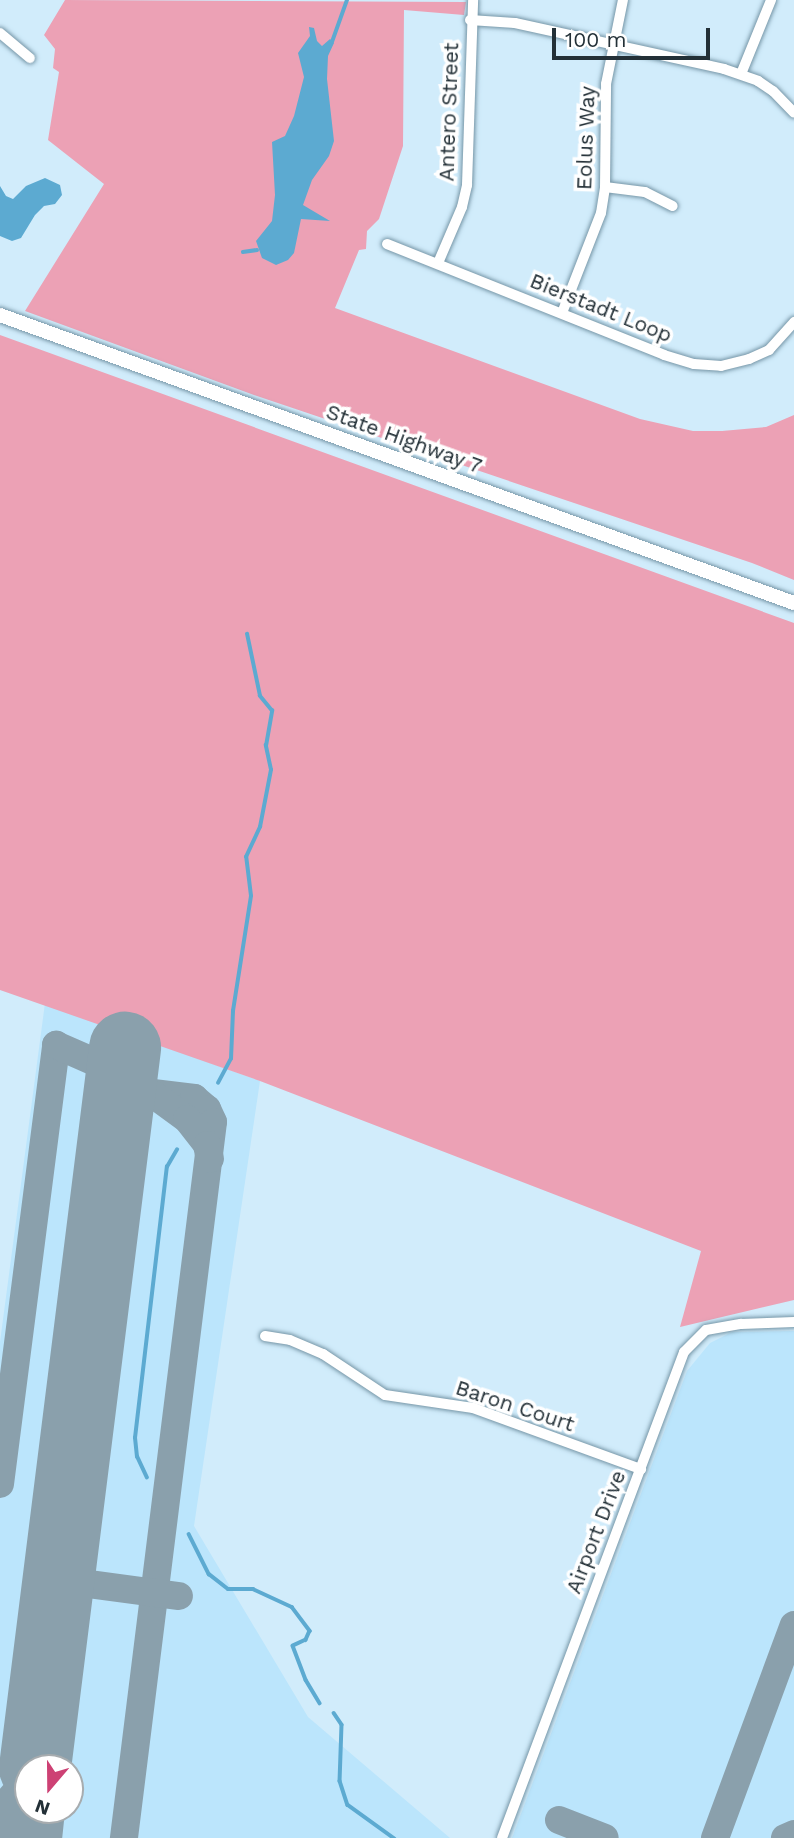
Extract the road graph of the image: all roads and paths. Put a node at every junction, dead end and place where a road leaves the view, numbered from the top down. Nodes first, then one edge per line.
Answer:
1 (473, 0) edge
2 (623, 0) edge
3 (771, 0) edge
4 (470, 20) junction
5 (0, 33) edge
6 (613, 44) junction
7 (30, 58) dead end
8 (741, 74) junction
9 (794, 113) edge
10 (605, 187) junction
11 (673, 206) dead end
12 (387, 244) dead end
13 (438, 263) junction
14 (562, 313) junction
15 (0, 315) edge
16 (794, 322) edge
17 (794, 603) edge
18 (794, 1322) edge
19 (265, 1336) dead end
20 (640, 1469) junction
21 (502, 1838) edge

1 - 4 street, Antero Street
2 - 6 street, Eolus Way
3 - 8 street
4 - 6 street
4 - 13 street, Antero Street
5 - 7 street
6 - 8 street
6 - 10 street, Eolus Way
8 - 9 street
10 - 11 street
10 - 14 street, Eolus Way
12 - 13 street, Bierstadt Loop
13 - 14 street, Bierstadt Loop
14 - 16 street, Bierstadt Loop
15 - 17 main road, State Highway 7
18 - 20 street, Airport Drive
19 - 20 street, Baron Court
20 - 21 street, Airport Drive

